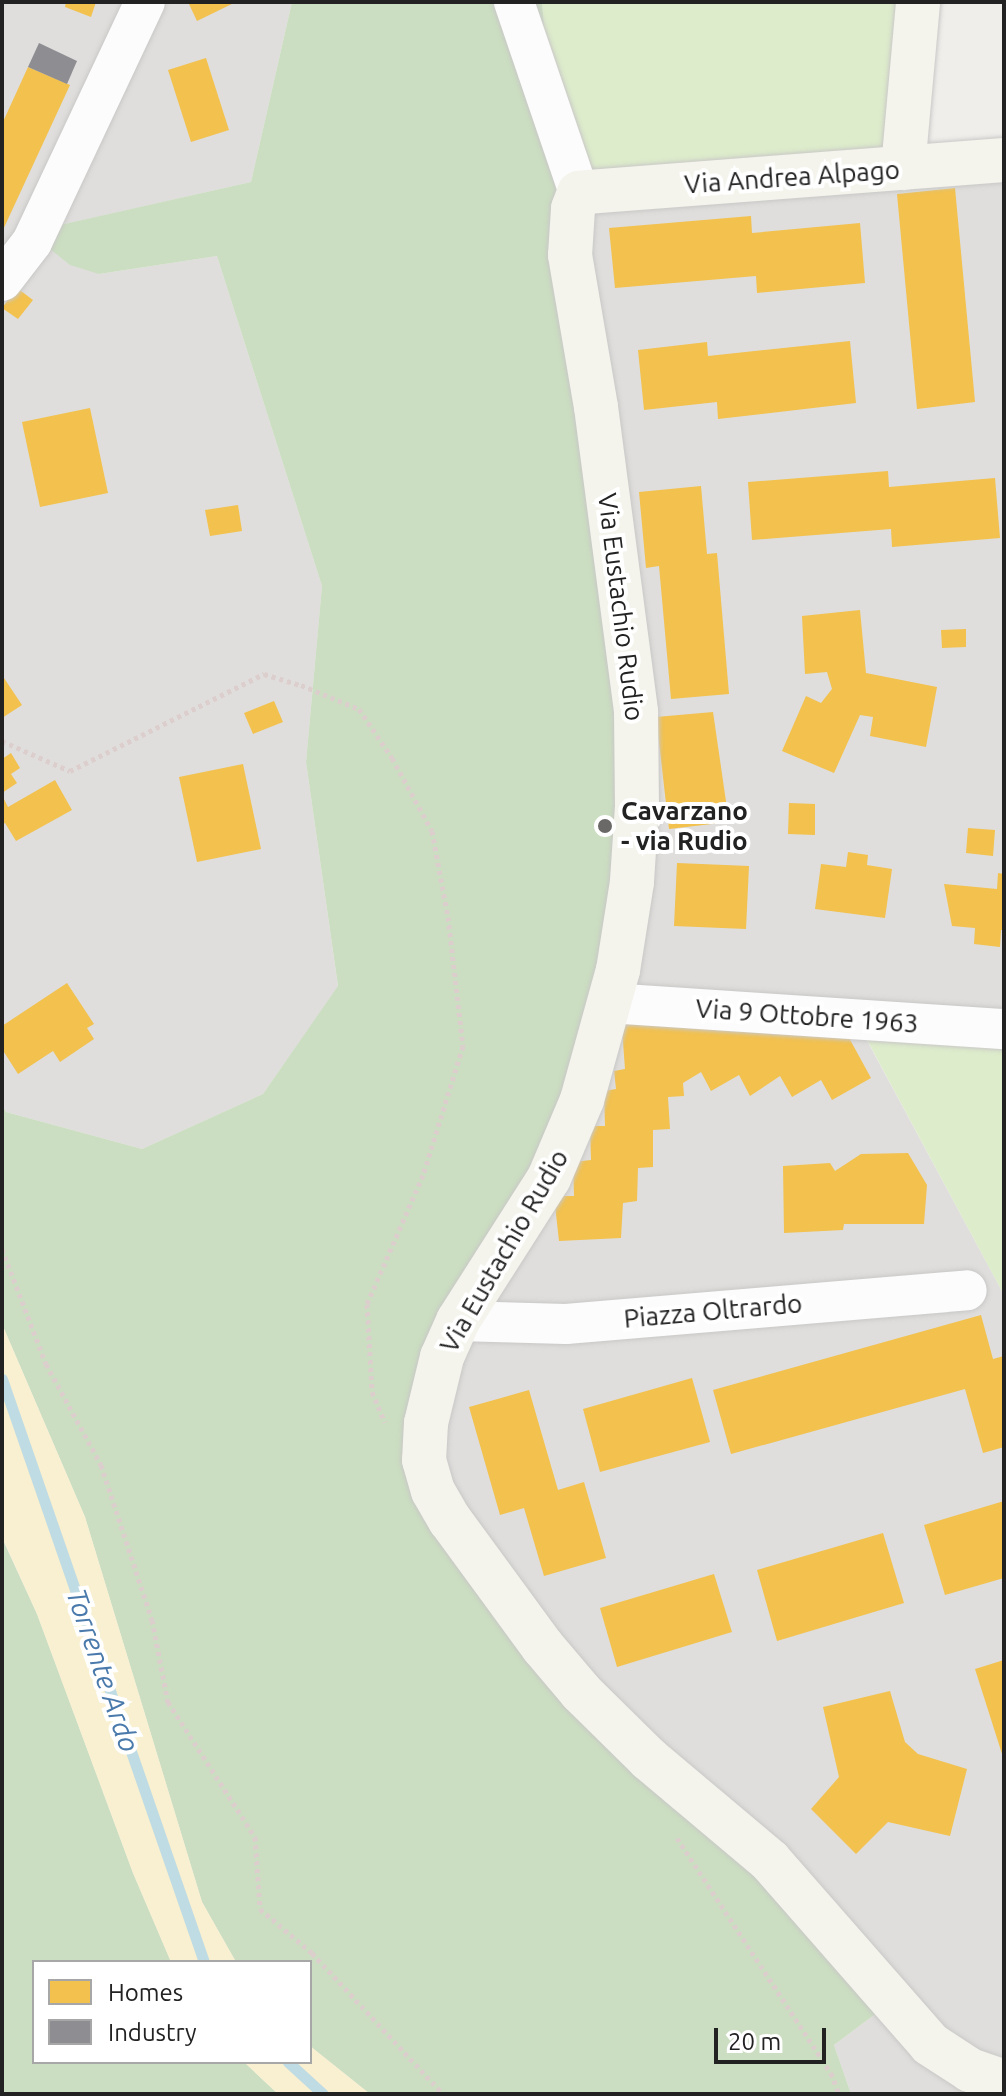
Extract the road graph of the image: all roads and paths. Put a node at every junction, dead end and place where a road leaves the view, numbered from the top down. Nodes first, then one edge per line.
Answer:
1 (145, 2) edge
2 (514, 2) edge
3 (918, 2) edge
4 (1004, 160) edge
5 (903, 168) junction
6 (579, 193) junction
7 (2, 281) edge
8 (2, 741) edge
9 (610, 1003) junction
10 (1004, 1029) edge
11 (2, 1249) edge
12 (967, 1290) dead end
13 (458, 1321) junction
14 (390, 1432) dead end
15 (670, 1827) dead end
16 (1004, 2082) edge
17 (443, 2094) edge
18 (839, 2094) edge

1 - 7 street
2 - 6 street
3 - 5 street
4 - 5 street, Via Andrea Alpago
5 - 6 street, Via Andrea Alpago
6 - 9 street, Via Eustachio Rudio
8 - 14 path
9 - 10 street, Via 9 Ottobre 1963
9 - 13 street, Via Eustachio Rudio
11 - 17 path
12 - 13 street, Piazza Oltrardo
13 - 16 street, Via Eustachio Rudio
15 - 18 path

